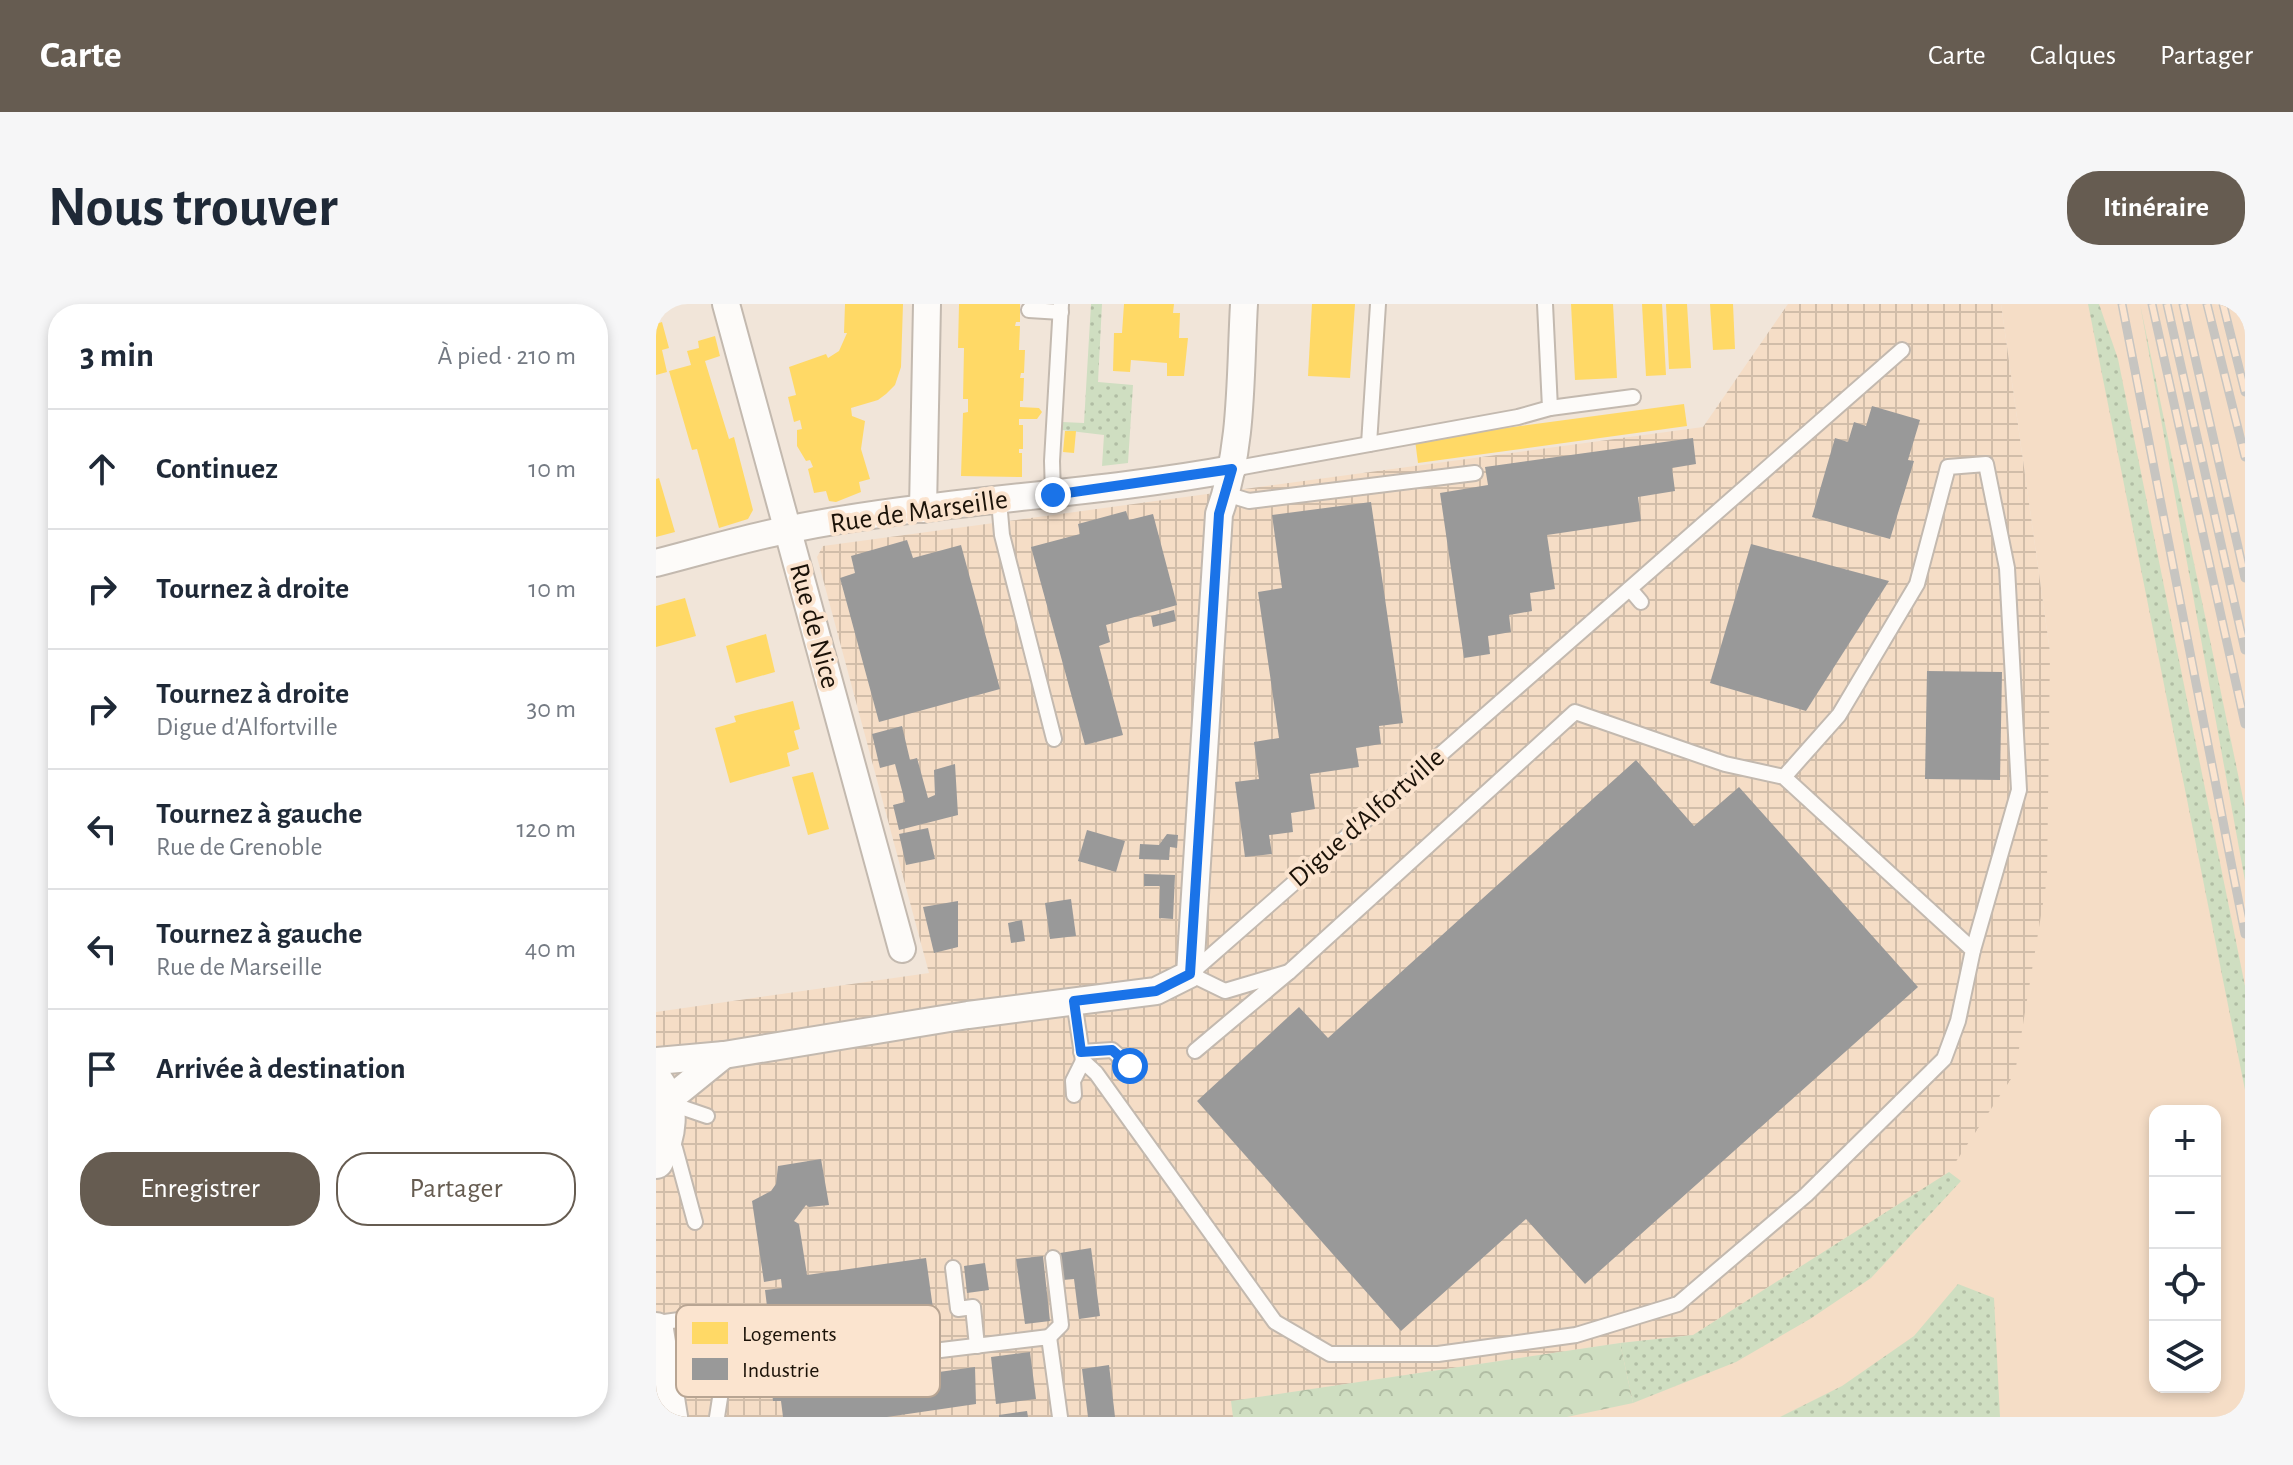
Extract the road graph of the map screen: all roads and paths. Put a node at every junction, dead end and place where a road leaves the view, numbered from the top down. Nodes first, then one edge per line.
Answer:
1 (726, 304) edge
2 (927, 304) edge
3 (1244, 304) edge
4 (1378, 304) edge
5 (1545, 304) edge
6 (1061, 308) edge
7 (1029, 310) dead end
8 (1902, 350) dead end
9 (1633, 397) dead end
10 (1550, 408) junction
11 (1369, 444) junction
12 (1475, 473) dead end
13 (1229, 481) junction
14 (1053, 495) junction
15 (999, 501) junction
16 (923, 509) junction
17 (788, 530) junction
18 (656, 563) edge
19 (1630, 589) junction
20 (1641, 602) dead end
21 (1054, 739) dead end
22 (1784, 777) junction
23 (902, 949) dead end
24 (1973, 950) junction
25 (1289, 972) junction
26 (1190, 974) junction
27 (1074, 1001) junction
28 (1195, 1051) dead end
29 (724, 1055) junction
30 (1082, 1056) junction
31 (656, 1061) edge
32 (1130, 1066) dead end
33 (661, 1092) edge
34 (1074, 1095) dead end
35 (707, 1116) dead end
36 (661, 1152) edge
37 (695, 1222) dead end
38 (1053, 1258) dead end
39 (953, 1268) dead end
40 (657, 1336) edge
41 (1049, 1337) junction
42 (977, 1346) junction
43 (940, 1350) edge
44 (720, 1398) dead end
45 (670, 1417) edge
46 (717, 1417) edge
47 (1060, 1417) edge

1 - 17 street, Rue de Nice
2 - 16 street
3 - 13 street
4 - 11 lane
5 - 10 lane
6 - 7 lane
6 - 14 lane
8 - 19 lane, Digue d'Alfortville
9 - 10 lane
10 - 11 lane
11 - 13 lane
12 - 13 lane
13 - 14 street, Rue de Marseille
13 - 26 street
14 - 15 street, Rue de Marseille
15 - 16 street, Rue de Marseille
15 - 21 lane
16 - 17 street, Rue de Marseille
17 - 18 street, Rue de Marseille
17 - 23 street, Rue de Nice
19 - 20 lane
19 - 26 lane, Digue d'Alfortville
22 - 24 lane
22 - 24 lane
22 - 25 lane
24 - 30 lane
25 - 26 lane
25 - 28 lane
26 - 27 street, Digue d'Alfortville
27 - 29 street, Digue d'Alfortville
27 - 30 lane
29 - 31 street, Digue d'Alfortville
29 - 33 street
30 - 32 lane
30 - 34 lane
33 - 35 lane
33 - 36 street
36 - 37 lane
38 - 41 lane
39 - 42 lane
40 - 45 street
41 - 42 lane
41 - 47 lane
42 - 43 lane
44 - 46 lane

